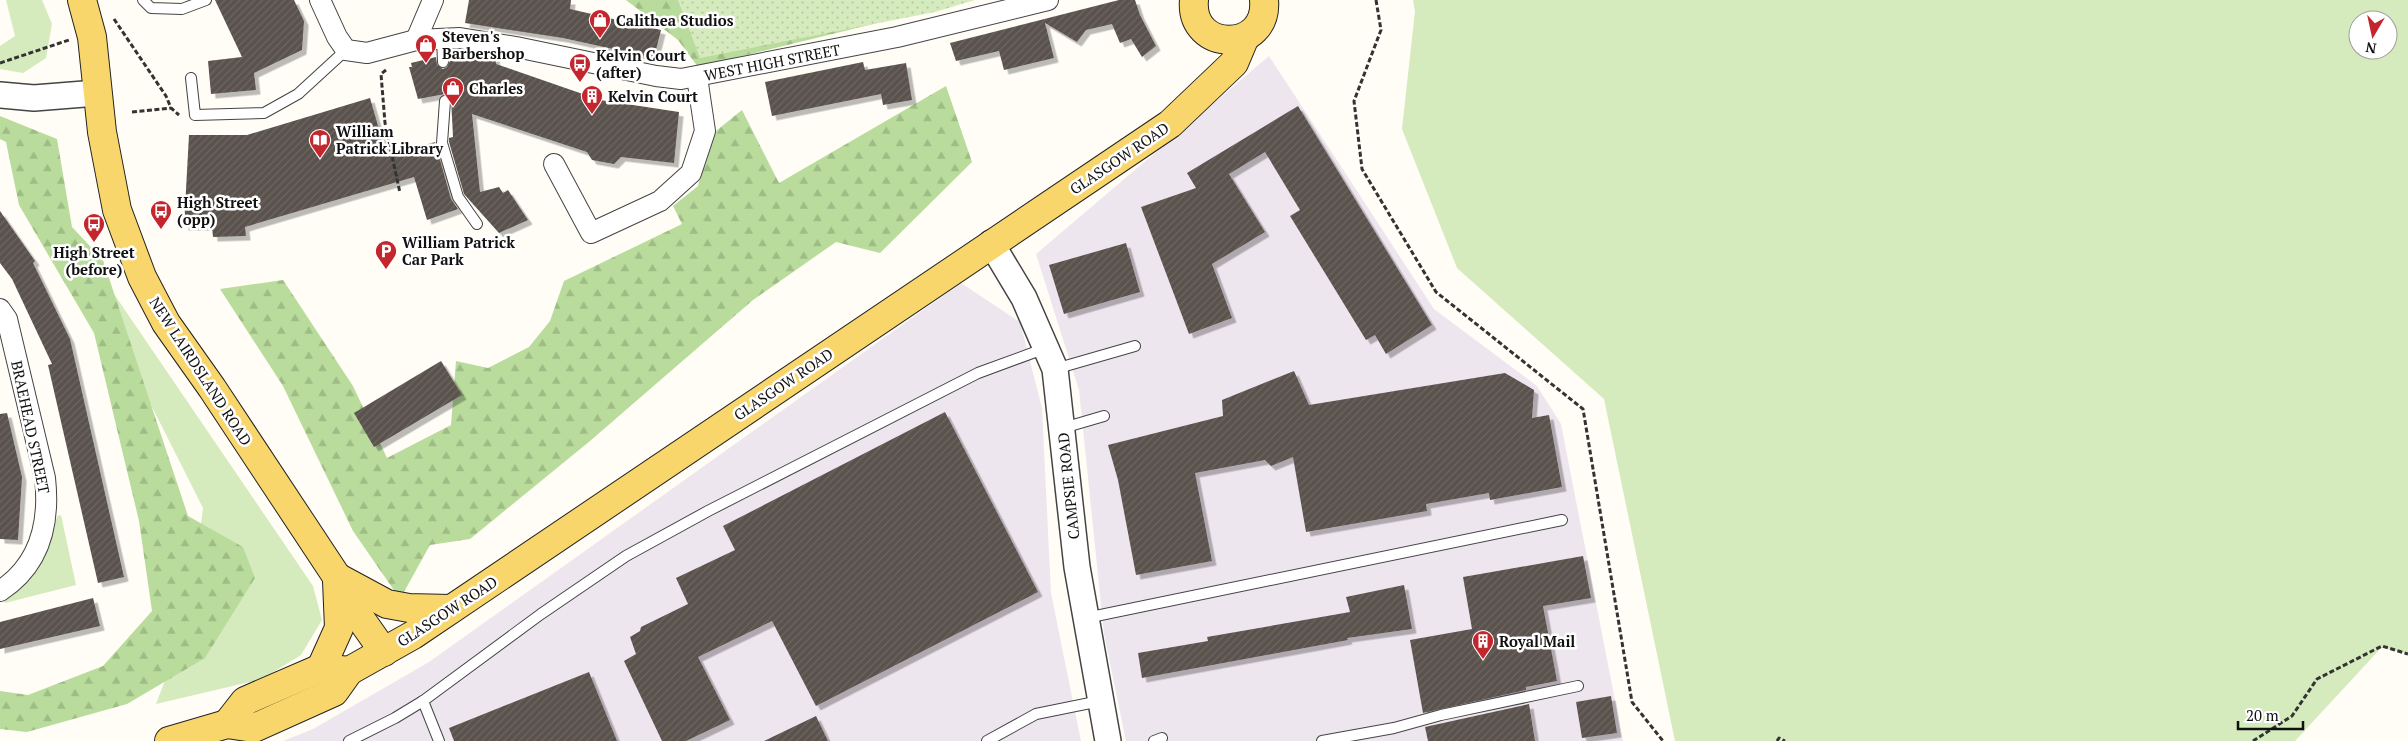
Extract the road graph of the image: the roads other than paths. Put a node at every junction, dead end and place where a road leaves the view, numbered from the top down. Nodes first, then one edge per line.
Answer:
1 (82, 0) edge
2 (143, 0) edge
3 (206, 0) edge
4 (320, 0) edge
5 (433, 0) edge
6 (1048, 0) edge
7 (1264, 0) edge
8 (1193, 1) edge
9 (1207, 33) junction
10 (1245, 37) junction
11 (442, 38) junction
12 (416, 40) junction
13 (346, 50) junction
14 (444, 62) dead end
15 (697, 77) junction
16 (191, 78) dead end
17 (1209, 86) junction
18 (97, 93) junction
19 (0, 95) edge
20 (446, 101) dead end
21 (554, 164) dead end
22 (477, 224) dead end
23 (991, 243) junction
24 (0, 309) edge
25 (1135, 346) dead end
26 (1050, 358) junction
27 (1104, 416) dead end
28 (1063, 428) junction
29 (1562, 520) dead end
30 (337, 578) junction
31 (0, 591) edge
32 (450, 609) junction
33 (1085, 618) junction
34 (384, 652) junction
35 (321, 668) junction
36 (349, 671) junction
37 (1578, 686) dead end
38 (1100, 700) junction
39 (423, 701) junction
40 (226, 724) junction
41 (169, 741) edge
42 (349, 741) edge
43 (440, 741) edge
44 (987, 741) edge
45 (1108, 741) edge
46 (1322, 741) edge

1 - 18 main road, NEW LAIRDSLAND ROAD
2 - 3 lane
4 - 13 street
5 - 12 street
6 - 15 street, WEST HIGH STREET
7 - 10 main road, GLASGOW ROAD
8 - 9 main road
9 - 10 main road
9 - 17 main road
10 - 17 main road, GLASGOW ROAD
11 - 12 street, WEST HIGH STREET
11 - 14 lane
11 - 15 street, WEST HIGH STREET
12 - 13 street, WEST HIGH STREET
13 - 16 lane
15 - 21 street
17 - 23 main road, GLASGOW ROAD
18 - 19 street
18 - 30 main road, NEW LAIRDSLAND ROAD
20 - 22 lane
23 - 26 street, CAMPSIE ROAD
23 - 32 main road, GLASGOW ROAD
24 - 31 street, BRAEHEAD STREET
25 - 26 lane
26 - 28 street, CAMPSIE ROAD
26 - 39 lane
27 - 28 lane
28 - 33 street, CAMPSIE ROAD
29 - 33 lane
30 - 32 main road
30 - 34 main road, NEW LAIRDSLAND ROAD
30 - 35 main road
32 - 34 main road, GLASGOW ROAD
33 - 38 street, CAMPSIE ROAD
34 - 36 main road, GLASGOW ROAD
35 - 36 main road
35 - 40 main road
36 - 40 main road, GLASGOW ROAD
37 - 46 lane
38 - 44 lane
38 - 45 street, CAMPSIE ROAD
39 - 42 lane
39 - 43 lane
40 - 41 main road, GLASGOW ROAD

